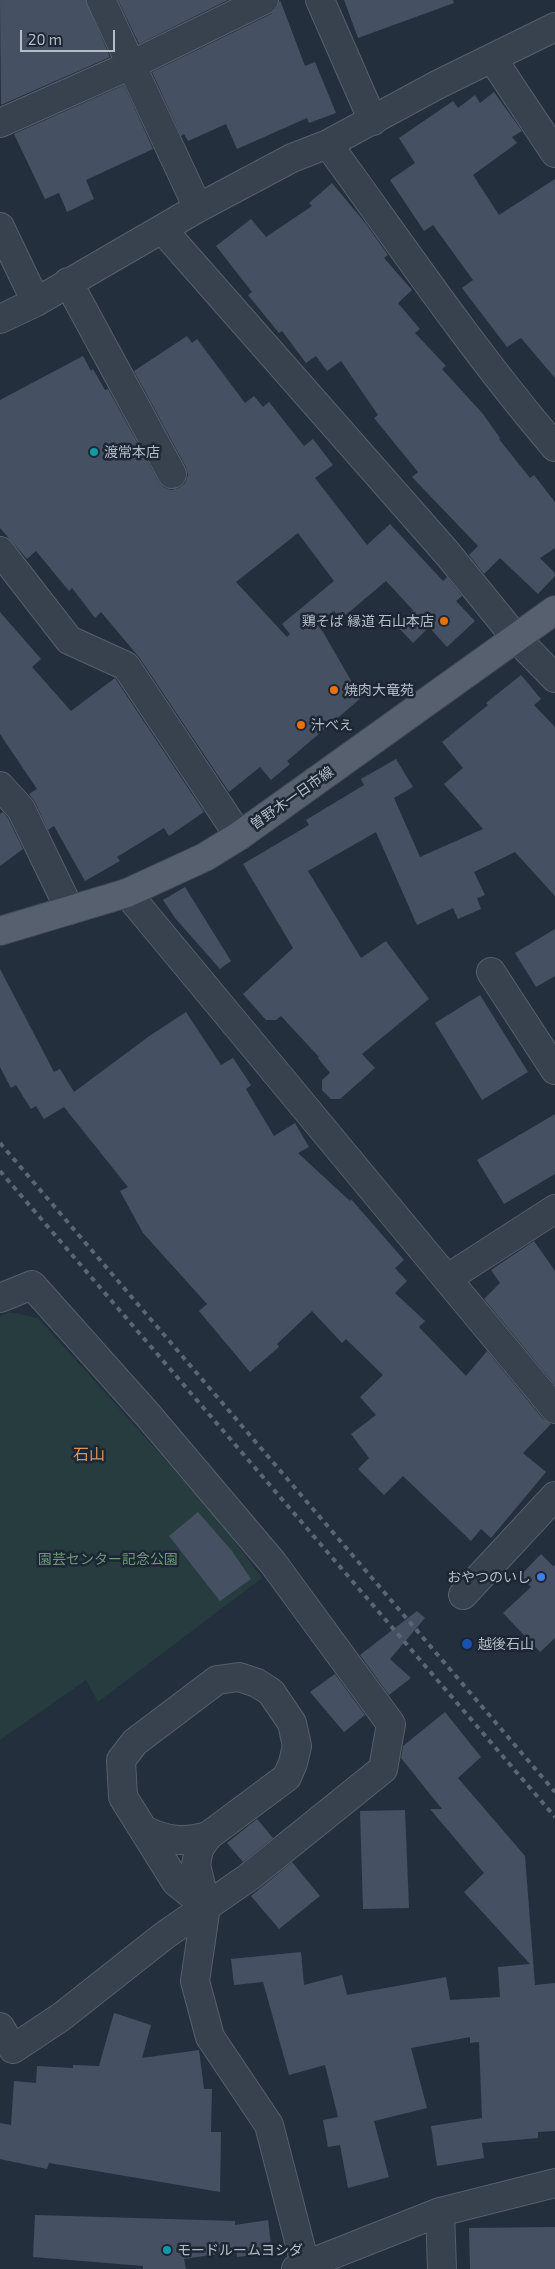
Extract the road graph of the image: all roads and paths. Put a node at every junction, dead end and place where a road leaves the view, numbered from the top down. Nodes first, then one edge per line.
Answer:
1 (101, 0) edge
2 (264, 0) edge
3 (320, 0) edge
4 (555, 27) edge
5 (492, 58) junction
6 (131, 65) junction
7 (374, 120) junction
8 (0, 123) edge
9 (328, 144) junction
10 (555, 153) edge
11 (198, 208) junction
12 (0, 227) edge
13 (162, 229) junction
14 (68, 282) junction
15 (36, 302) junction
16 (0, 319) edge
17 (555, 447) edge
18 (172, 474) dead end
19 (0, 551) edge
20 (555, 610) edge
21 (516, 638) junction
22 (555, 678) edge
23 (0, 786) edge
24 (239, 836) junction
25 (127, 893) junction
26 (70, 910) junction
27 (0, 931) edge
28 (491, 972) dead end
29 (555, 1070) edge
30 (555, 1209) edge
31 (448, 1278) junction
32 (0, 1298) edge
33 (555, 1409) edge
34 (555, 1496) edge
35 (463, 1595) dead end
36 (144, 1830) junction
37 (208, 1836) junction
38 (206, 1906) junction
39 (0, 2026) edge
40 (555, 2183) edge
41 (440, 2212) junction
42 (300, 2267) edge
43 (442, 2269) edge

1 - 6 street
2 - 6 street
3 - 7 street
4 - 5 street
5 - 7 street
5 - 10 street
6 - 8 street
6 - 11 street
7 - 9 street
9 - 11 street
9 - 17 street
11 - 13 street
12 - 15 street
13 - 14 street
13 - 21 street
14 - 15 street
14 - 18 street
15 - 16 street
19 - 24 street
20 - 21 main road, 曽野木一日市線
21 - 22 street
21 - 24 main road, 曽野木一日市線
23 - 26 street
24 - 25 main road, 曽野木一日市線
25 - 26 main road, 曽野木一日市線
25 - 31 street
26 - 27 main road, 曽野木一日市線
28 - 29 street
30 - 31 street
31 - 33 street
32 - 38 street
34 - 35 street
36 - 37 street
36 - 37 street
36 - 38 street
37 - 38 street
38 - 39 street
38 - 42 street
40 - 41 street
41 - 42 street
41 - 43 street

